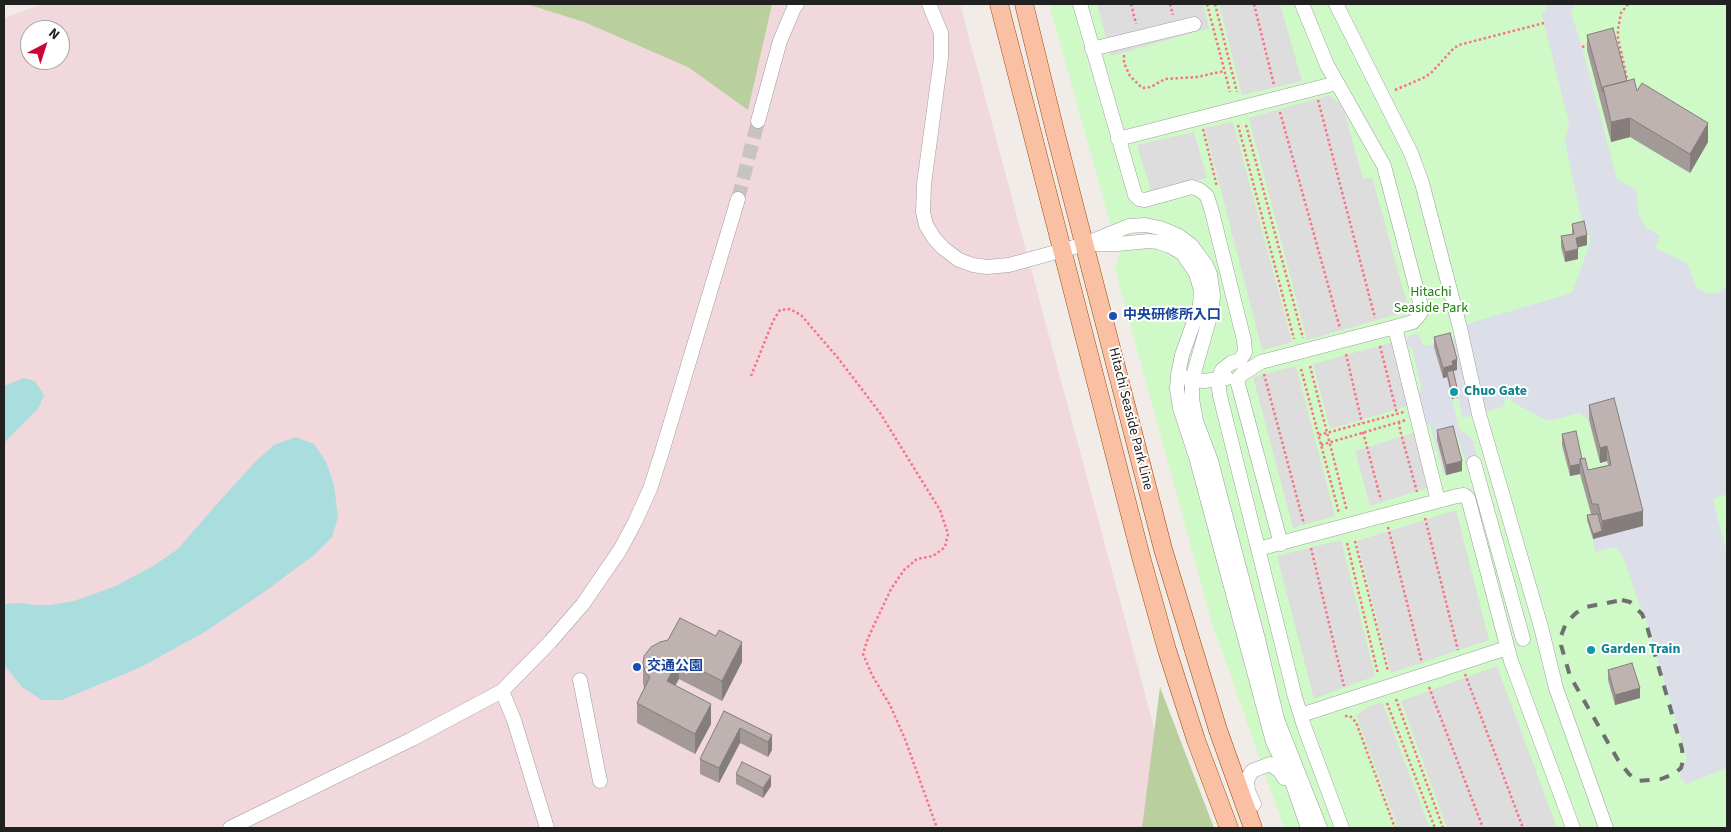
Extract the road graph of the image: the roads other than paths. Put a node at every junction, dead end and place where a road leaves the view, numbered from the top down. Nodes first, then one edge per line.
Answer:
1 (798, 4) edge
2 (929, 4) edge
3 (999, 4) edge
4 (1024, 4) edge
5 (1080, 4) edge
6 (1302, 4) edge
7 (1336, 4) edge
8 (1194, 24) dead end
9 (1092, 49) junction
10 (1337, 83) junction
11 (758, 121) tunnel mouth
12 (1118, 139) junction
13 (738, 199) tunnel mouth
14 (1085, 244) junction
15 (1062, 250) junction
16 (1395, 327) junction
17 (1241, 367) junction
18 (1178, 375) junction
19 (1192, 380) junction
20 (1218, 381) junction
21 (1474, 464) dead end
22 (1438, 501) junction
23 (1281, 544) junction
24 (1258, 549) junction
25 (1523, 639) dead end
26 (1507, 648) junction
27 (580, 680) dead end
28 (502, 691) junction
29 (1301, 715) junction
30 (600, 781) dead end
31 (1302, 812) junction
32 (1252, 827) edge
33 (230, 828) edge
34 (547, 828) edge
35 (1229, 828) edge
36 (1308, 828) edge
37 (1320, 828) edge
38 (1342, 828) edge
39 (1573, 828) edge
40 (1606, 828) edge

1 - 11 street
2 - 15 street
3 - 15 main road, Hitachi Seaside Park Line
4 - 14 main road, Hitachi Seaside Park Line
5 - 9 street
6 - 10 street
7 - 40 street
8 - 9 street
9 - 12 street
10 - 12 street
10 - 16 street
12 - 17 street
13 - 28 street
14 - 15 street
14 - 18 street
14 - 19 street
14 - 32 main road, Hitachi Seaside Park Line
15 - 35 main road, Hitachi Seaside Park Line
16 - 17 street
16 - 22 street
17 - 20 street
17 - 23 street
18 - 19 street
18 - 31 street
19 - 20 street
19 - 37 street
20 - 24 street
21 - 25 street
22 - 23 street
22 - 26 street
23 - 24 street
24 - 29 street
26 - 29 street
26 - 39 street
27 - 30 street
28 - 33 street
28 - 34 street
29 - 38 street
31 - 32 street
31 - 36 street

